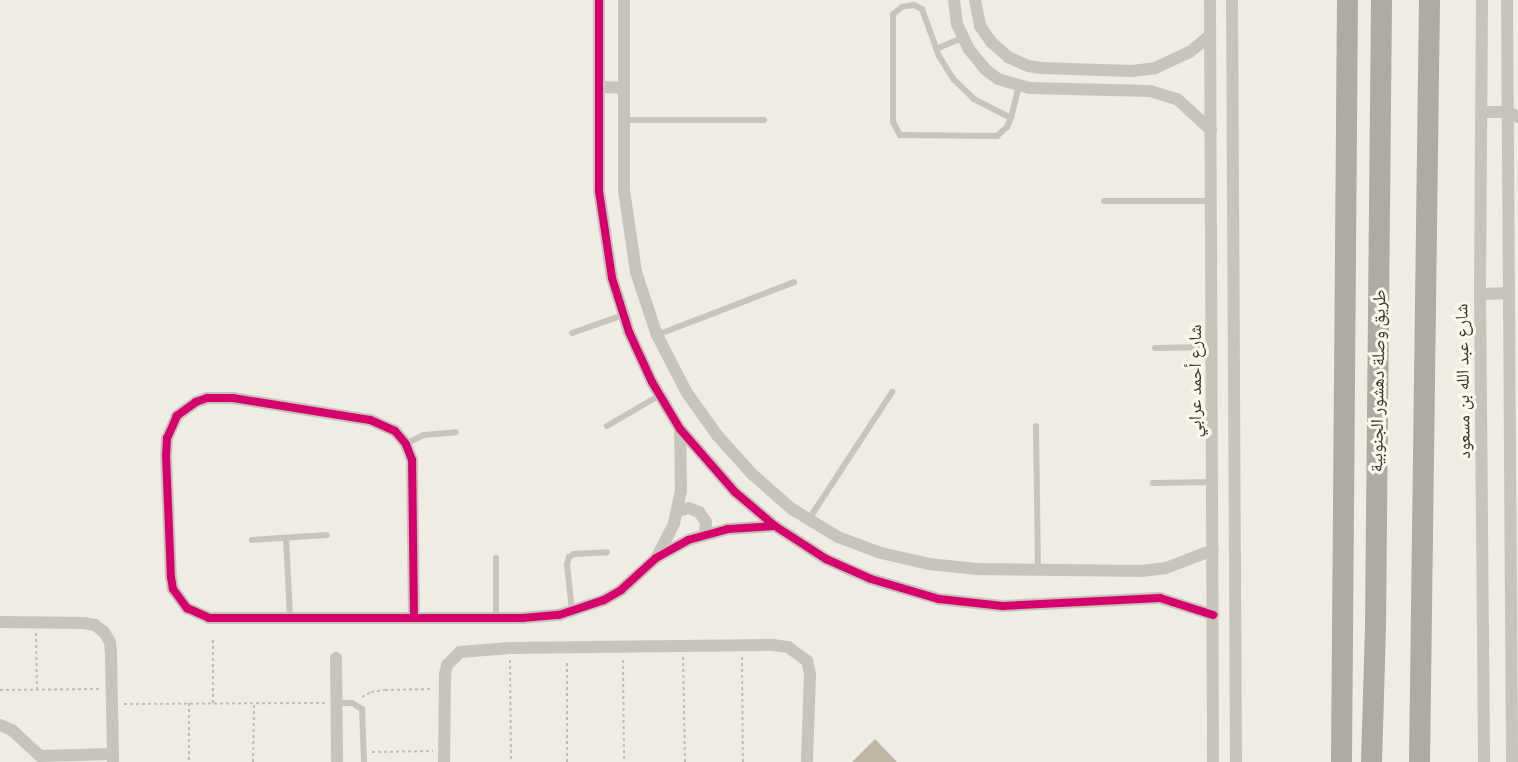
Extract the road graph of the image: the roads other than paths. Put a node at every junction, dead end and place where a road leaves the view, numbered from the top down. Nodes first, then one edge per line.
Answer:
1 (599, 0) edge
2 (624, 0) edge
3 (954, 0) edge
4 (975, 0) edge
5 (1210, 0) edge
6 (1232, 0) edge
7 (1347, 0) edge
8 (1381, 0) edge
9 (1429, 0) edge
10 (1482, 0) edge
11 (1510, 5) edge
12 (1513, 33) edge
13 (1210, 34) junction
14 (962, 38) junction
15 (936, 49) junction
16 (1019, 85) junction
17 (599, 87) junction
18 (623, 88) junction
19 (1482, 112) junction
20 (1513, 115) edge
21 (1011, 118) junction
22 (623, 120) junction
23 (764, 120) dead end
24 (1211, 130) junction
25 (1104, 201) dead end
26 (1212, 201) junction
27 (794, 282) dead end
28 (1509, 293) junction
29 (1480, 294) junction
30 (623, 315) junction
31 (572, 333) dead end
32 (657, 335) junction
33 (1213, 347) junction
34 (1155, 348) dead end
35 (892, 393) dead end
36 (660, 395) junction
37 (607, 426) dead end
38 (1036, 426) dead end
39 (680, 429) junction
40 (456, 432) dead end
41 (1213, 439) junction
42 (1233, 439) junction
43 (406, 444) junction
44 (1514, 456) edge
45 (1213, 482) junction
46 (1153, 483) dead end
47 (677, 511) junction
48 (808, 520) junction
49 (775, 526) junction
50 (705, 534) junction
51 (327, 535) dead end
52 (286, 538) junction
53 (252, 540) dead end
54 (1213, 550) junction
55 (607, 552) dead end
56 (496, 558) dead end
57 (656, 558) junction
58 (1038, 570) junction
59 (572, 612) junction
60 (1515, 614) edge
61 (1214, 615) junction
62 (290, 618) junction
63 (414, 618) junction
64 (496, 618) junction
65 (0, 622) edge
66 (336, 658) dead end
67 (336, 703) junction
68 (0, 725) edge
69 (444, 757) edge
70 (113, 758) edge
71 (1514, 758) edge
72 (35, 759) edge
73 (337, 762) edge
74 (364, 762) edge
75 (807, 762) edge
76 (1213, 762) edge
77 (1236, 762) edge
78 (1341, 762) edge
79 (1371, 762) edge
80 (1419, 762) edge
81 (1484, 762) edge

1 - 17 street
2 - 18 street
3 - 14 street
4 - 13 street
5 - 13 street, شارع أحمد عرابي
6 - 42 street
7 - 78 highway
8 - 79 highway, طريق وصلة دهشور الجنوبية
9 - 80 highway
10 - 19 street, شارع عبد الله بن مسعود
11 - 12 street
12 - 20 street
13 - 24 street, شارع أحمد عرابي
14 - 15 lane
14 - 16 street
15 - 21 lane
15 - 21 lane
16 - 21 lane
16 - 24 street
17 - 18 street
17 - 30 street
18 - 22 street
19 - 20 street
19 - 29 street, شارع عبد الله بن مسعود
20 - 28 street
22 - 23 lane
22 - 32 street
24 - 26 street, شارع أحمد عرابي
25 - 26 lane
26 - 33 street, شارع أحمد عرابي
27 - 32 lane
28 - 29 street
28 - 44 street
29 - 81 street, شارع عبد الله بن مسعود
30 - 31 lane
30 - 36 street
32 - 48 street
33 - 34 lane
33 - 41 street, شارع أحمد عرابي
35 - 48 lane
36 - 37 lane
36 - 39 street
38 - 58 lane
39 - 47 street
39 - 49 street
40 - 43 lane
41 - 42 street
41 - 45 street, شارع أحمد عرابي
42 - 77 street
43 - 62 street
43 - 63 street
44 - 60 street
45 - 46 lane
45 - 54 street, شارع أحمد عرابي
47 - 50 street
47 - 57 street
48 - 58 street
49 - 50 street
49 - 61 street
50 - 57 street
51 - 52 lane
52 - 53 lane
52 - 62 lane
54 - 58 street
54 - 61 street, شارع أحمد عرابي
55 - 59 lane
56 - 64 lane
57 - 59 street
59 - 64 street
60 - 71 street
61 - 76 street, شارع أحمد عرابي
62 - 63 street
63 - 64 street
65 - 70 street
66 - 67 street
67 - 73 street
67 - 74 lane
68 - 72 street
69 - 75 street
70 - 72 street

